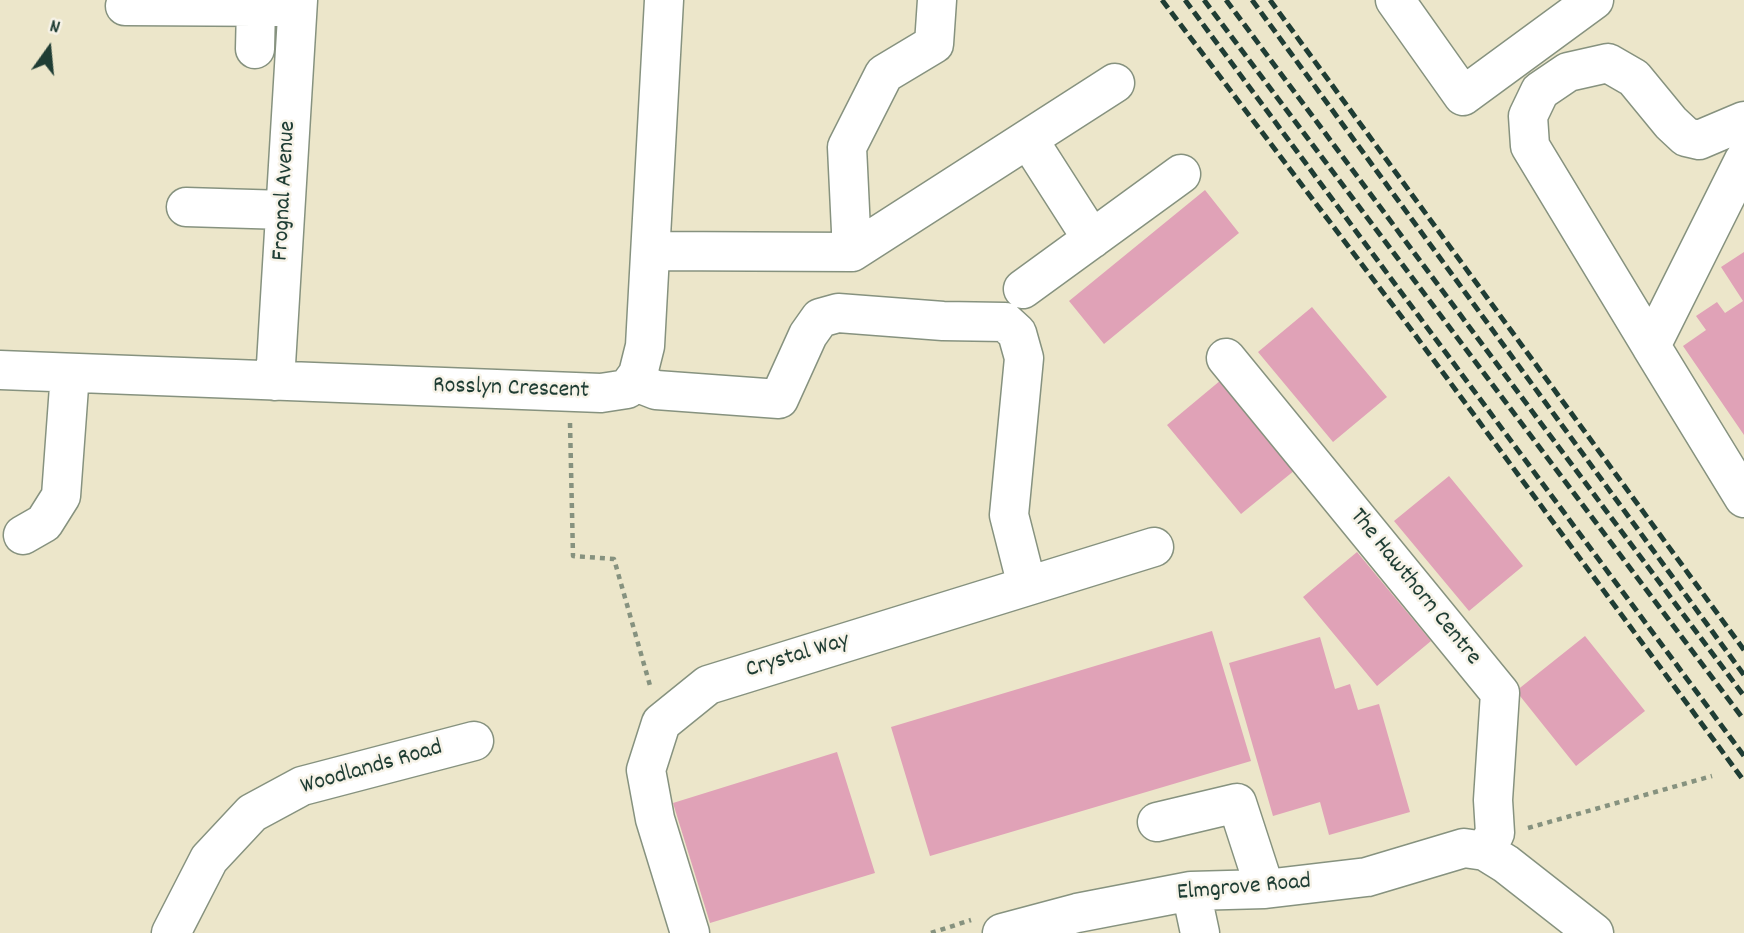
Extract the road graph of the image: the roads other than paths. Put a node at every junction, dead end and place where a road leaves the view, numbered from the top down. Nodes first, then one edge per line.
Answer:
1 (664, 0) edge
2 (937, 0) edge
3 (1395, 0) edge
4 (1594, 0) edge
5 (297, 4) edge
6 (125, 6) dead end
7 (256, 7) junction
8 (255, 49) dead end
9 (1115, 83) dead end
10 (1744, 121) edge
11 (1028, 139) junction
12 (1744, 160) edge
13 (1181, 174) dead end
14 (186, 207) dead end
15 (285, 210) junction
16 (1092, 239) junction
17 (652, 251) junction
18 (852, 252) junction
19 (1023, 289) dead end
20 (1651, 346) junction
21 (1226, 358) dead end
22 (0, 370) edge
23 (70, 373) junction
24 (633, 381) junction
25 (275, 382) junction
26 (1744, 498) edge
27 (23, 535) dead end
28 (1154, 547) dead end
29 (1027, 586) junction
30 (474, 741) dead end
31 (1157, 822) dead end
32 (1490, 842) junction
33 (1265, 889) junction
34 (1191, 891) junction
35 (171, 933) edge
36 (690, 933) edge
37 (1002, 933) edge
38 (1200, 933) edge
39 (1594, 933) edge

1 - 17 street
2 - 18 street
3 - 4 street
5 - 7 street
5 - 15 street, Frognal Avenue
6 - 7 street
7 - 8 street
9 - 11 street
10 - 20 street
11 - 16 street
11 - 18 street
12 - 20 street
13 - 16 street
14 - 15 street
15 - 25 street, Frognal Avenue
16 - 19 street
17 - 18 street
17 - 24 street
20 - 26 street
21 - 32 street, The Hawthorn Centre
22 - 23 street, Rosslyn Crescent
23 - 25 street, Rosslyn Crescent
23 - 27 street
24 - 25 street, Rosslyn Crescent
24 - 29 street
28 - 29 street, Crystal Way
29 - 36 street, Crystal Way
30 - 35 street, Woodlands Road
31 - 33 street
32 - 33 street, Elmgrove Road
32 - 39 street
33 - 34 street, Elmgrove Road
34 - 37 street, Elmgrove Road
34 - 38 street

